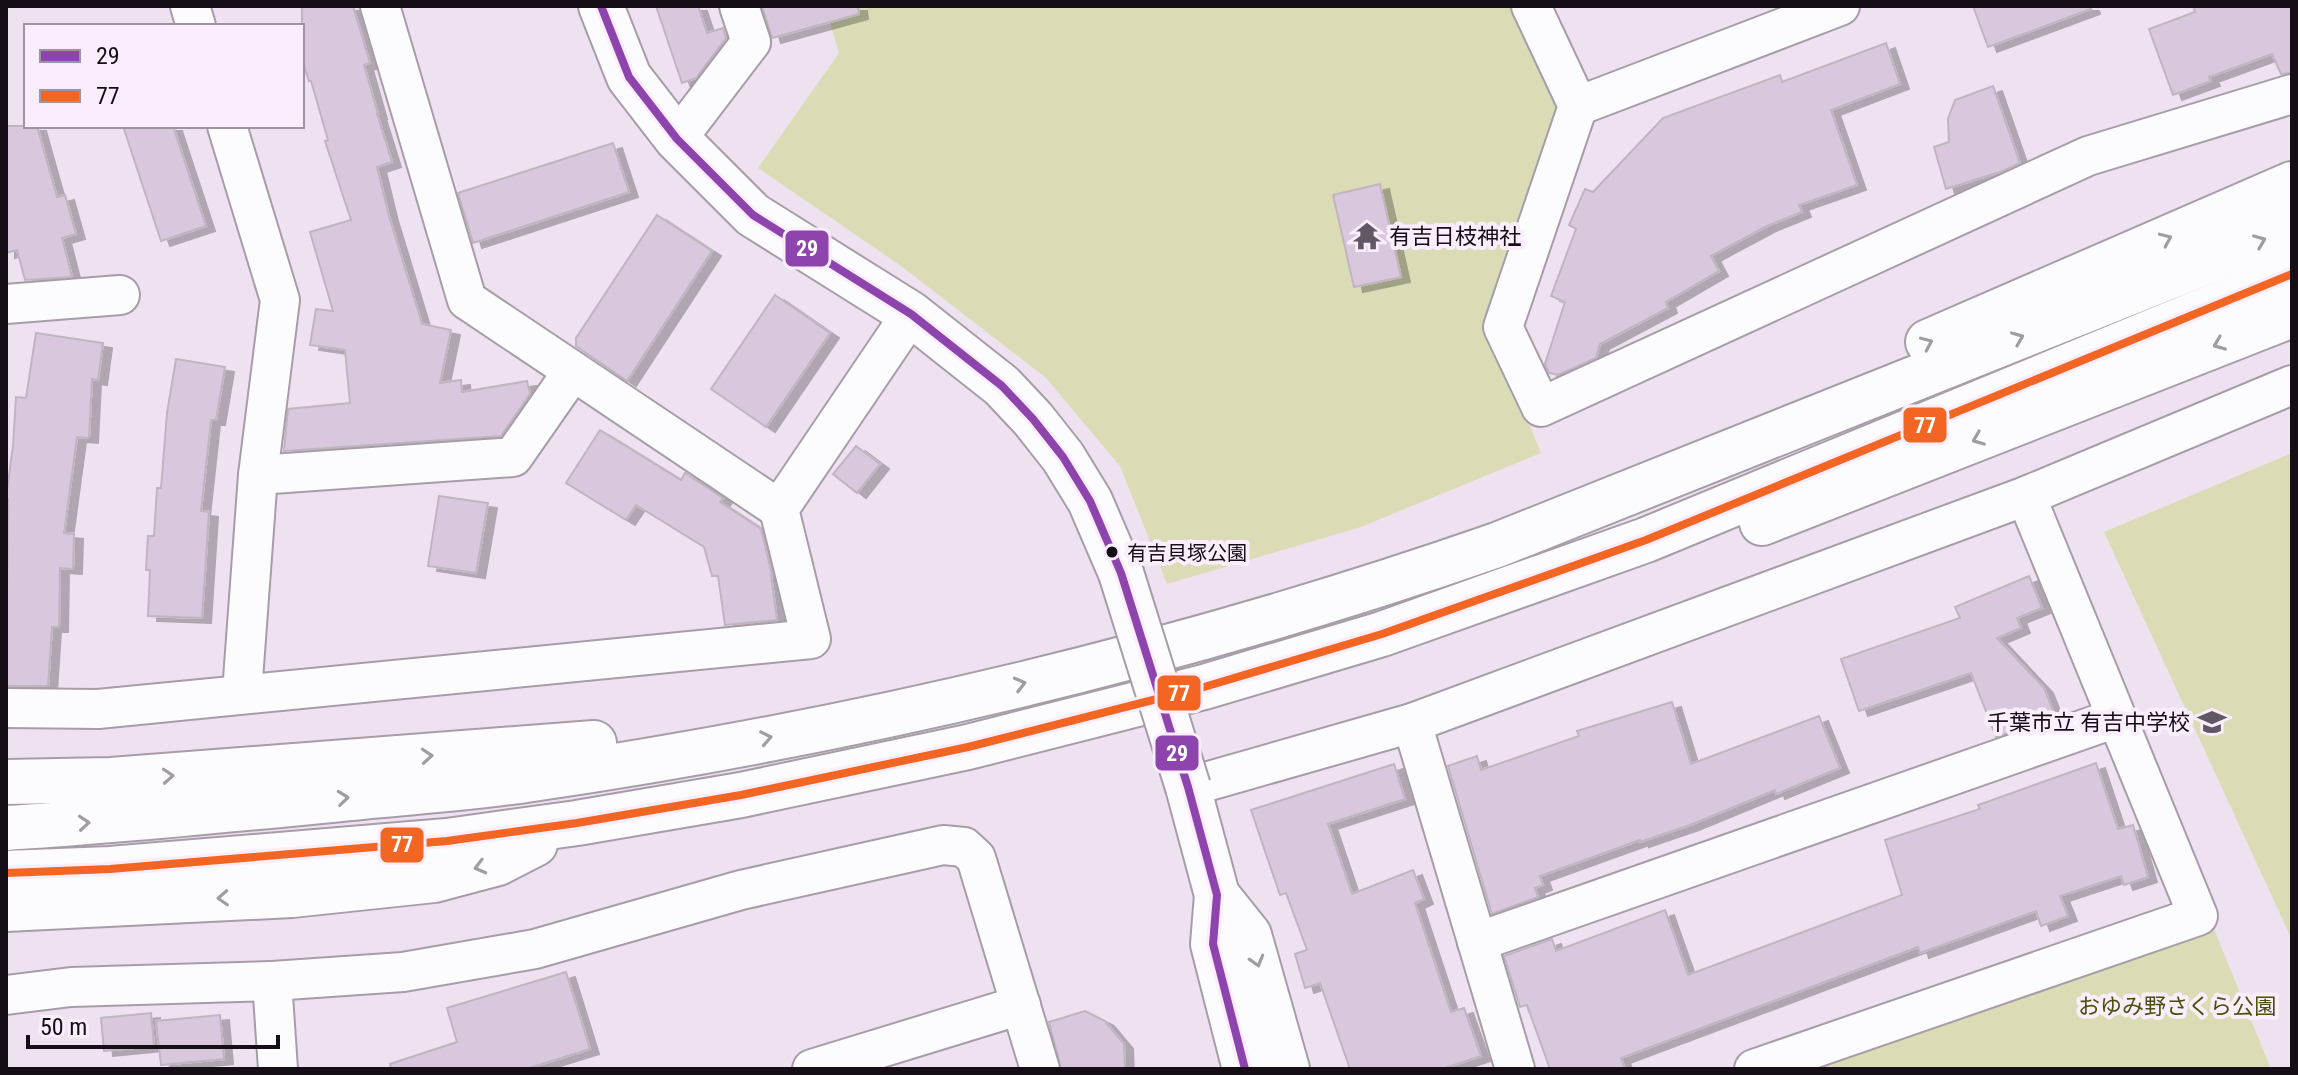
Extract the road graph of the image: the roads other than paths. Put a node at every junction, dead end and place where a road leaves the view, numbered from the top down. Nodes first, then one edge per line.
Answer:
1 (380, 6) edge
2 (601, 6) edge
3 (739, 6) edge
4 (1531, 6) edge
5 (1840, 6) edge
6 (2292, 94) edge
7 (1578, 106) junction
8 (228, 128) edge
9 (677, 139) junction
10 (2292, 184) edge
11 (2292, 228) edge
12 (2292, 274) edge
13 (120, 295) dead end
14 (6, 304) edge
15 (911, 314) junction
16 (2292, 315) edge
17 (573, 371) junction
18 (2292, 385) edge
19 (1686, 471) junction
20 (258, 475) junction
21 (2026, 496) junction
22 (779, 509) junction
23 (1646, 540) junction
24 (242, 693) junction
25 (6, 708) edge
26 (2116, 718) junction
27 (1412, 723) junction
28 (723, 747) junction
29 (6, 782) edge
30 (1188, 787) junction
31 (577, 823) junction
32 (6, 828) edge
33 (6, 873) edge
34 (1217, 895) junction
35 (6, 909) edge
36 (1477, 942) junction
37 (272, 981) junction
38 (6, 995) edge
39 (1021, 1005) junction
40 (278, 1069) edge
41 (812, 1069) edge
42 (1040, 1069) edge
43 (1245, 1069) edge
44 (1287, 1069) edge
45 (1515, 1069) edge
46 (1754, 1069) edge

1 - 17 street
2 - 9 street
3 - 9 street
4 - 7 street
5 - 7 street
6 - 7 street
8 - 20 street
9 - 15 street
19 -> 10 street
19 -> 11 street
12 - 23 street
13 - 14 street
15 - 22 street
15 - 30 street, bridge
16 -> 23 street
17 - 20 street
17 - 22 street
18 - 21 street
28 -> 19 street
20 - 24 street
21 - 26 street
21 - 27 street
22 - 24 street
23 - 31 street
24 - 25 street
26 - 36 street
26 - 46 street
27 - 30 street
27 - 36 street
29 -> 28 street
32 -> 28 street
30 - 34 street
31 - 33 street
31 -> 35 street
34 - 43 street
34 -> 44 street
36 - 45 street
37 - 38 street
37 - 39 street
37 - 40 street
39 - 41 street
39 - 42 street

